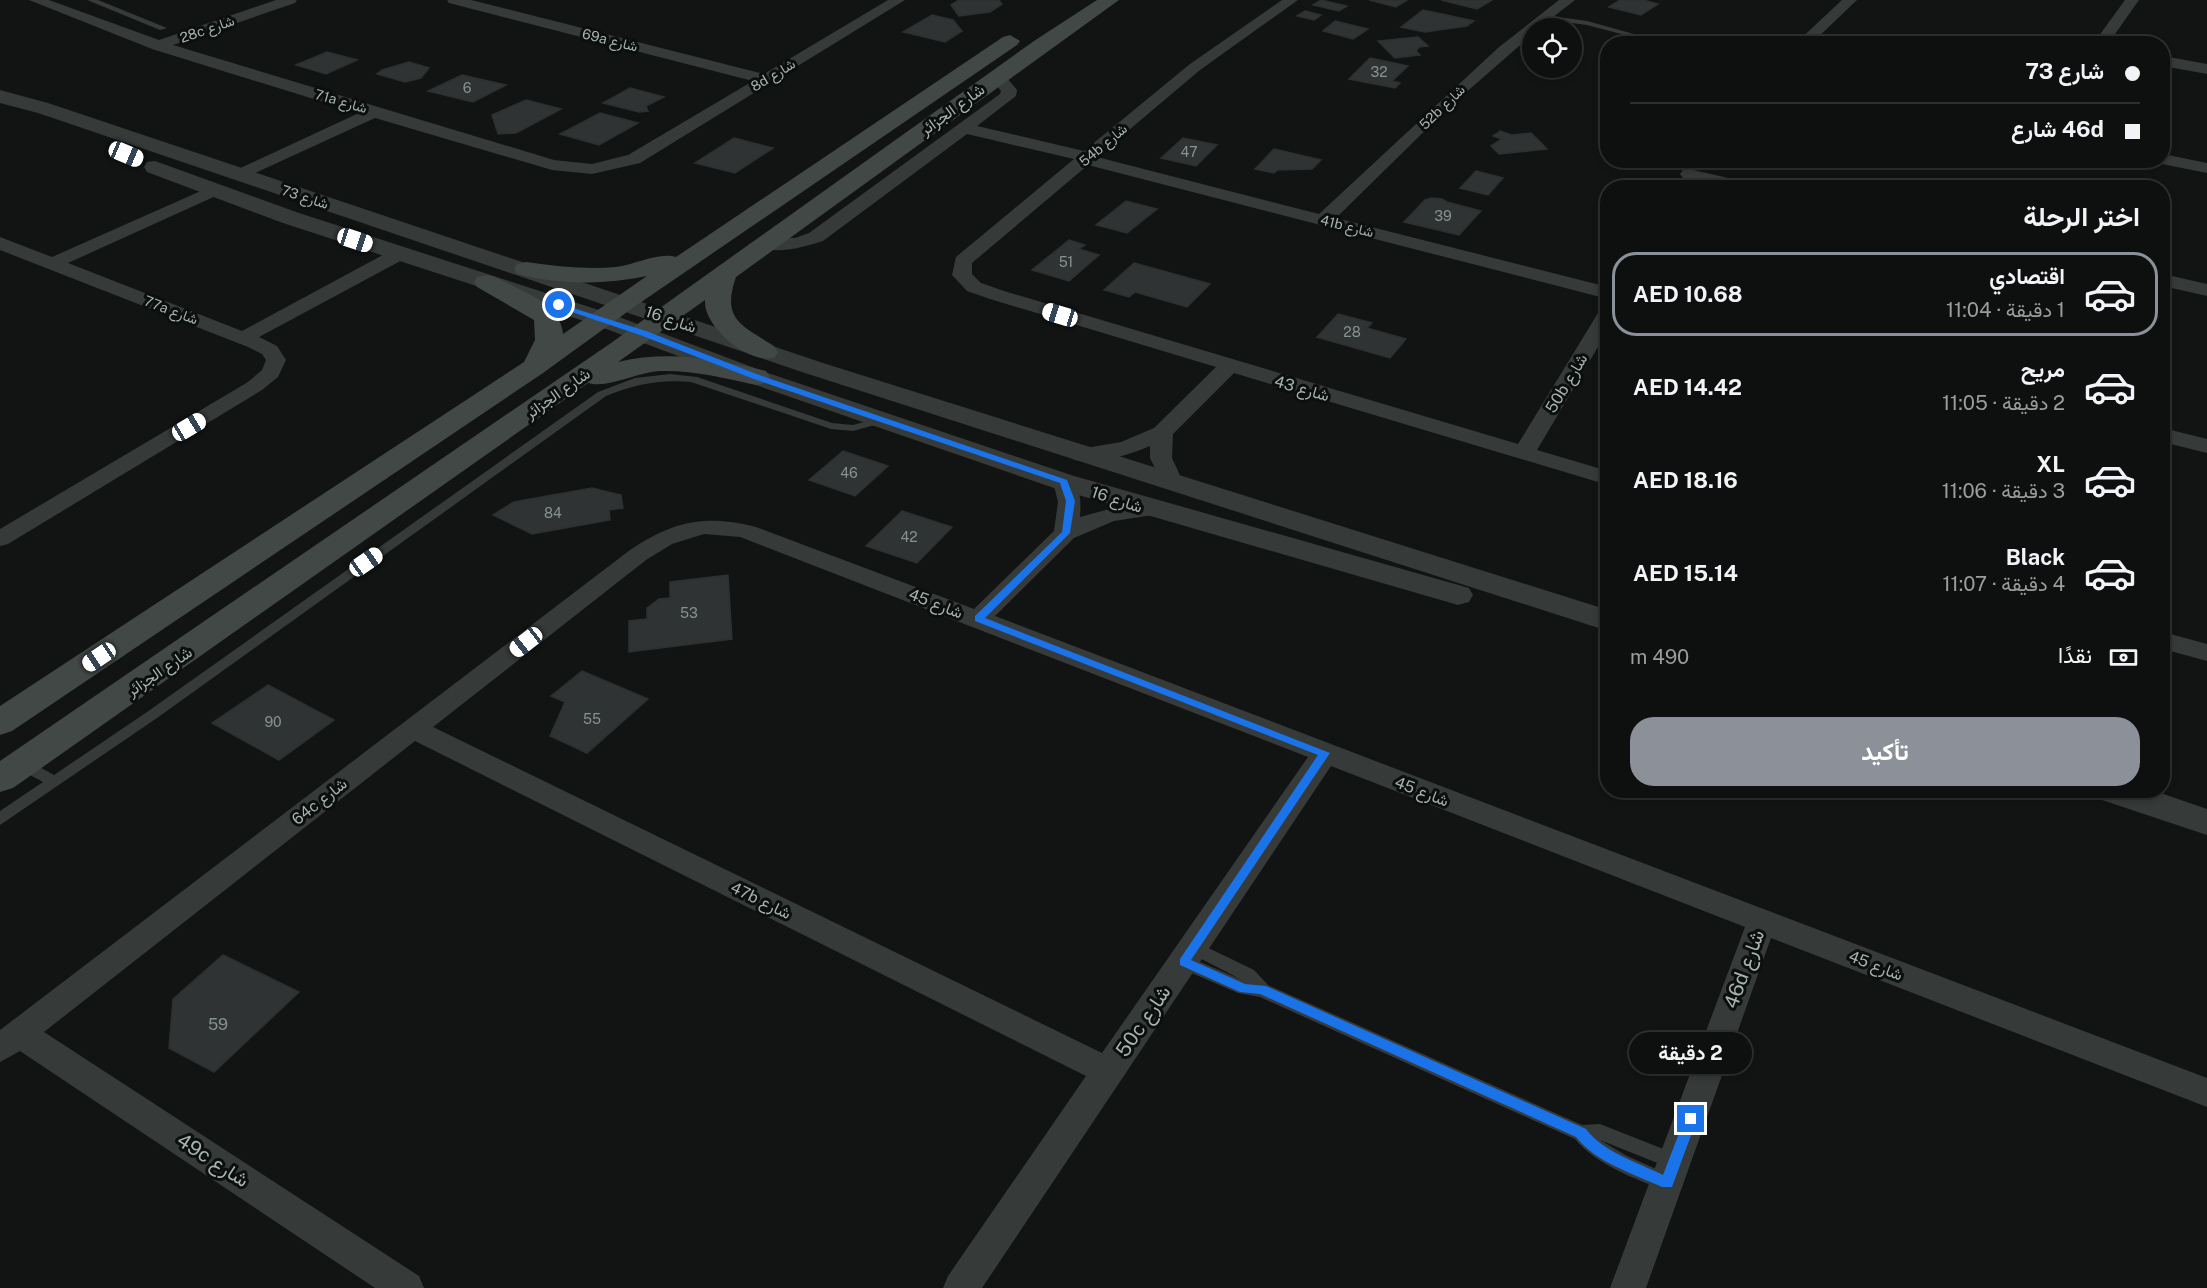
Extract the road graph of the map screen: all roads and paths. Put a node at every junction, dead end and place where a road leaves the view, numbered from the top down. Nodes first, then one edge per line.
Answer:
1 (36, 0) edge
2 (91, 0) edge
3 (290, 0) edge
4 (454, 0) edge
5 (898, 0) edge
6 (1072, 0) edge
7 (1110, 0) edge
8 (1291, 0) edge
9 (1850, 0) edge
10 (2132, 0) edge
11 (110, 8) junction
12 (1555, 9) edge
13 (79, 17) junction
14 (1587, 23) junction
15 (163, 28) dead end
16 (1637, 36) edge
17 (1811, 36) edge
18 (2106, 36) edge
19 (158, 46) junction
20 (2170, 62) edge
21 (2207, 69) edge
22 (997, 76) junction
23 (765, 79) junction
24 (10, 100) edge
25 (377, 111) junction
26 (964, 128) junction
27 (649, 151) joint
28 (1087, 158) junction
29 (2170, 160) edge
30 (2207, 168) edge
31 (1689, 174) edge
32 (240, 175) junction
33 (1714, 180) edge
34 (212, 191) junction
35 (1323, 220) junction
36 (0, 243) edge
37 (767, 243) junction
38 (706, 247) junction
39 (399, 254) junction
40 (53, 263) junction
41 (526, 269) junction
42 (725, 272) junction
43 (486, 282) junction
44 (2170, 282) edge
45 (2207, 290) edge
46 (1600, 291) edge
47 (997, 295) joint
48 (613, 310) junction
49 (654, 325) junction
50 (1600, 326) edge
51 (243, 338) junction
52 (761, 364) junction
53 (1229, 366) junction
54 (534, 368) junction
55 (542, 403) junction
56 (882, 420) junction
57 (1162, 433) junction
58 (2170, 437) edge
59 (2207, 447) edge
60 (1524, 453) junction
61 (1082, 455) junction
62 (1600, 476) edge
63 (1064, 482) junction
64 (1173, 484) junction
65 (1151, 509) junction
66 (1066, 533) junction
67 (2, 536) edge
68 (638, 555) joint
69 (978, 618) junction
70 (1600, 618) edge
71 (1600, 636) edge
72 (2170, 642) edge
73 (2207, 653) edge
74 (0, 723) edge
75 (413, 729) junction
76 (1325, 753) junction
77 (11, 772) edge
78 (54, 782) junction
79 (2135, 798) edge
80 (0, 819) edge
81 (2207, 822) edge
82 (1762, 921) junction
83 (1189, 955) junction
84 (10, 1040) edge
85 (1109, 1072) junction
86 (2207, 1093) edge
87 (1671, 1173) junction
88 (406, 1288) edge
89 (961, 1288) edge
90 (1628, 1288) edge

1 - 13 street, 71a شارع
2 - 11 lane
3 - 19 street, 28c شارع
4 - 23 street, 69a شارع
5 - 23 street, 8d شارع
6 - 38 main road, شارع الجزائر
7 - 22 main road, شارع الجزائر
8 - 28 street, 54b شارع
9 - 17 street
10 - 18 street
11 - 13 lane
11 - 15 lane
12 - 14 lane
12 - 14 lane
12 - 35 street, 52b شارع
13 - 19 street, 71a شارع
14 - 16 lane
19 - 25 street, 71a شارع
20 - 21 street
22 - 26 street
22 - 37 main road, شارع الجزائر
23 - 27 street, 8d شارع
24 - 32 street, شارع 73
24 - 34 street, شارع 73
25 - 27 street, 71a شارع
25 - 32 street
26 - 28 street, 41b شارع
26 - 37 street
28 - 35 street, 41b شارع
28 - 47 street, 54b شارع
29 - 30 street
31 - 33 street
32 - 41 street, شارع 73
34 - 39 street, شارع 73
34 - 40 street
35 - 46 street, 41b شارع
36 - 40 street, 77a شارع
37 - 42 main road, شارع الجزائر
38 - 41 main road
38 - 48 main road, شارع الجزائر
39 - 43 street, شارع 73
39 - 51 street
40 - 51 street, 77a شارع
41 - 48 street, شارع 73
42 - 49 main road, شارع الجزائر
42 - 52 main road
43 - 48 street, شارع 73
43 - 54 main road
44 - 45 street
47 - 53 street, شارع 43
48 - 49 street, شارع 16
48 - 54 main road, شارع الجزائر
49 - 52 street, شارع 16
49 - 55 main road, شارع الجزائر
50 - 60 street, 50b شارع
51 - 67 street, 77a شارع
52 - 55 main road
52 - 56 street, شارع 16
52 - 61 street, شارع 16
53 - 57 street
53 - 60 street, شارع 43
54 - 74 main road, شارع الجزائر
55 - 77 main road, شارع الجزائر
56 - 63 street, شارع 16
56 - 78 lane
57 - 61 street
57 - 64 street
58 - 59 street
60 - 62 street, شارع 43
61 - 64 street, شارع 16
63 - 65 street, شارع 16
63 - 66 street
64 - 70 street, شارع 16
65 - 66 street
65 - 71 street, شارع 16
66 - 69 street
68 - 69 street, شارع 45
68 - 75 street, 64c شارع
69 - 76 street, شارع 45
72 - 73 street
75 - 84 street, 64c شارع
75 - 85 street, 47b شارع
76 - 82 street, شارع 45
76 - 83 street, 50c شارع
77 - 78 lane
78 - 80 lane
79 - 81 street
82 - 86 street, شارع 45
82 - 87 street, 46d شارع
83 - 85 street, 50c شارع
83 - 87 lane
84 - 88 street, 49c شارع
85 - 89 street, 50c شارع
87 - 90 street, 46d شارع

